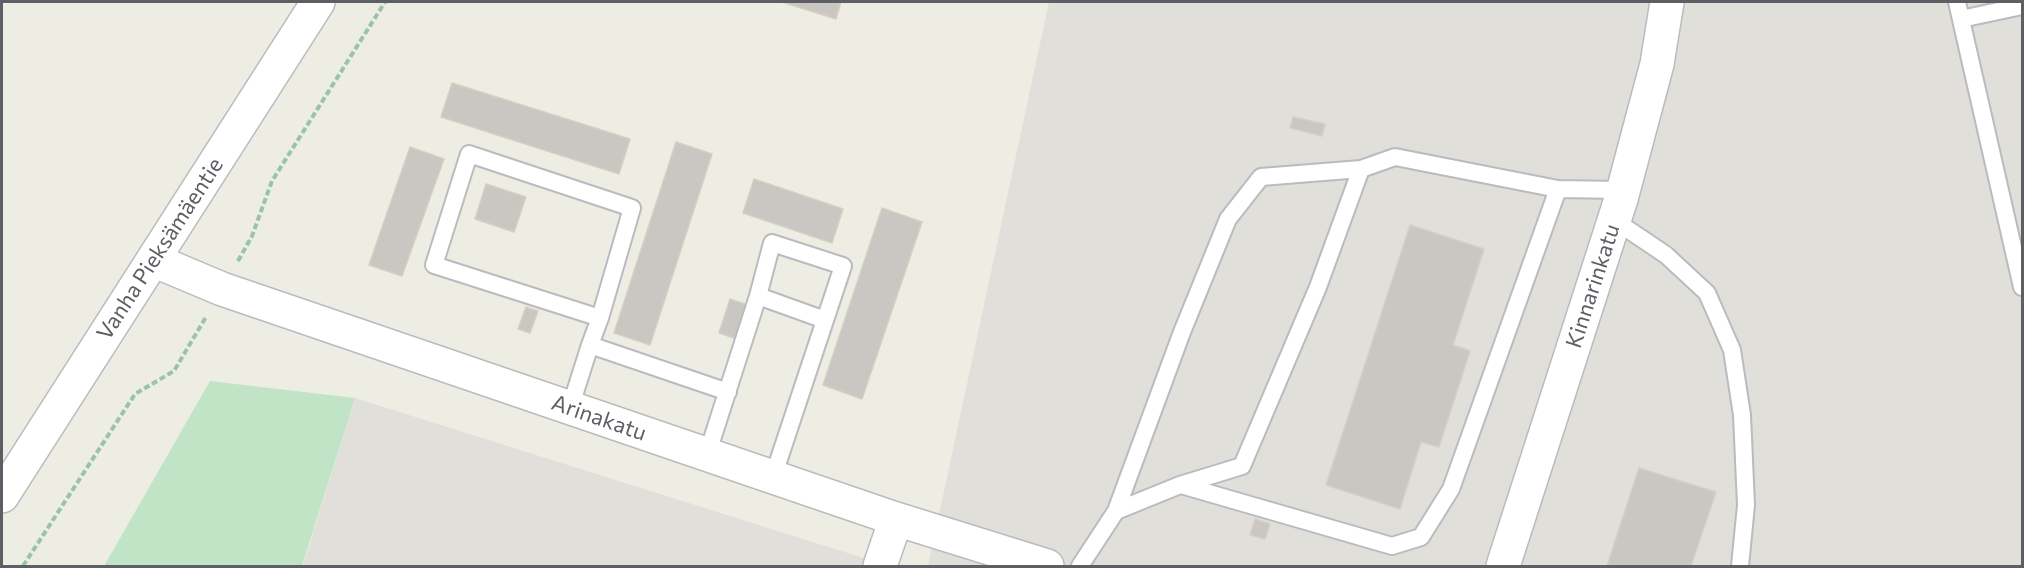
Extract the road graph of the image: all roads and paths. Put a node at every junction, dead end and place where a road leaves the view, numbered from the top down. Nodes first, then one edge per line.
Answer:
1 (318, 2) edge
2 (385, 2) edge
3 (1667, 2) edge
4 (1957, 2) edge
5 (2022, 6) edge
6 (1961, 20) junction
7 (1360, 169) junction
8 (1558, 189) junction
9 (1619, 205) junction
10 (153, 260) junction
11 (2022, 287) edge
12 (222, 290) junction
13 (759, 296) junction
14 (600, 318) junction
15 (825, 320) junction
16 (590, 345) junction
17 (728, 392) junction
18 (570, 408) junction
19 (707, 454) junction
20 (773, 477) junction
21 (1180, 485) junction
22 (2, 496) edge
23 (1116, 511) junction
24 (896, 519) junction
25 (23, 567) edge
26 (880, 567) edge
27 (1047, 567) edge
28 (1080, 567) edge
29 (1503, 567) edge
30 (1740, 567) edge

1 - 10 street, Vanha Pieksämäentie
2 - 12 path
3 - 9 street, Kinnarinkatu
4 - 6 lane
5 - 6 lane
6 - 11 lane
7 - 8 lane
7 - 21 lane
7 - 23 lane
8 - 9 lane
8 - 21 lane
9 - 29 street, Kinnarinkatu
9 - 30 lane
10 - 12 street, Arinakatu
10 - 22 street, Vanha Pieksämäentie
12 - 18 street, Arinakatu
12 - 25 path
13 - 15 lane
13 - 15 lane
13 - 17 lane
14 - 14 lane
14 - 16 lane
15 - 20 lane
16 - 17 lane
16 - 18 lane
17 - 19 lane
18 - 19 street, Arinakatu
19 - 20 street, Arinakatu
20 - 24 street, Arinakatu
21 - 23 lane
23 - 28 lane
24 - 26 street
24 - 27 street, Arinakatu

